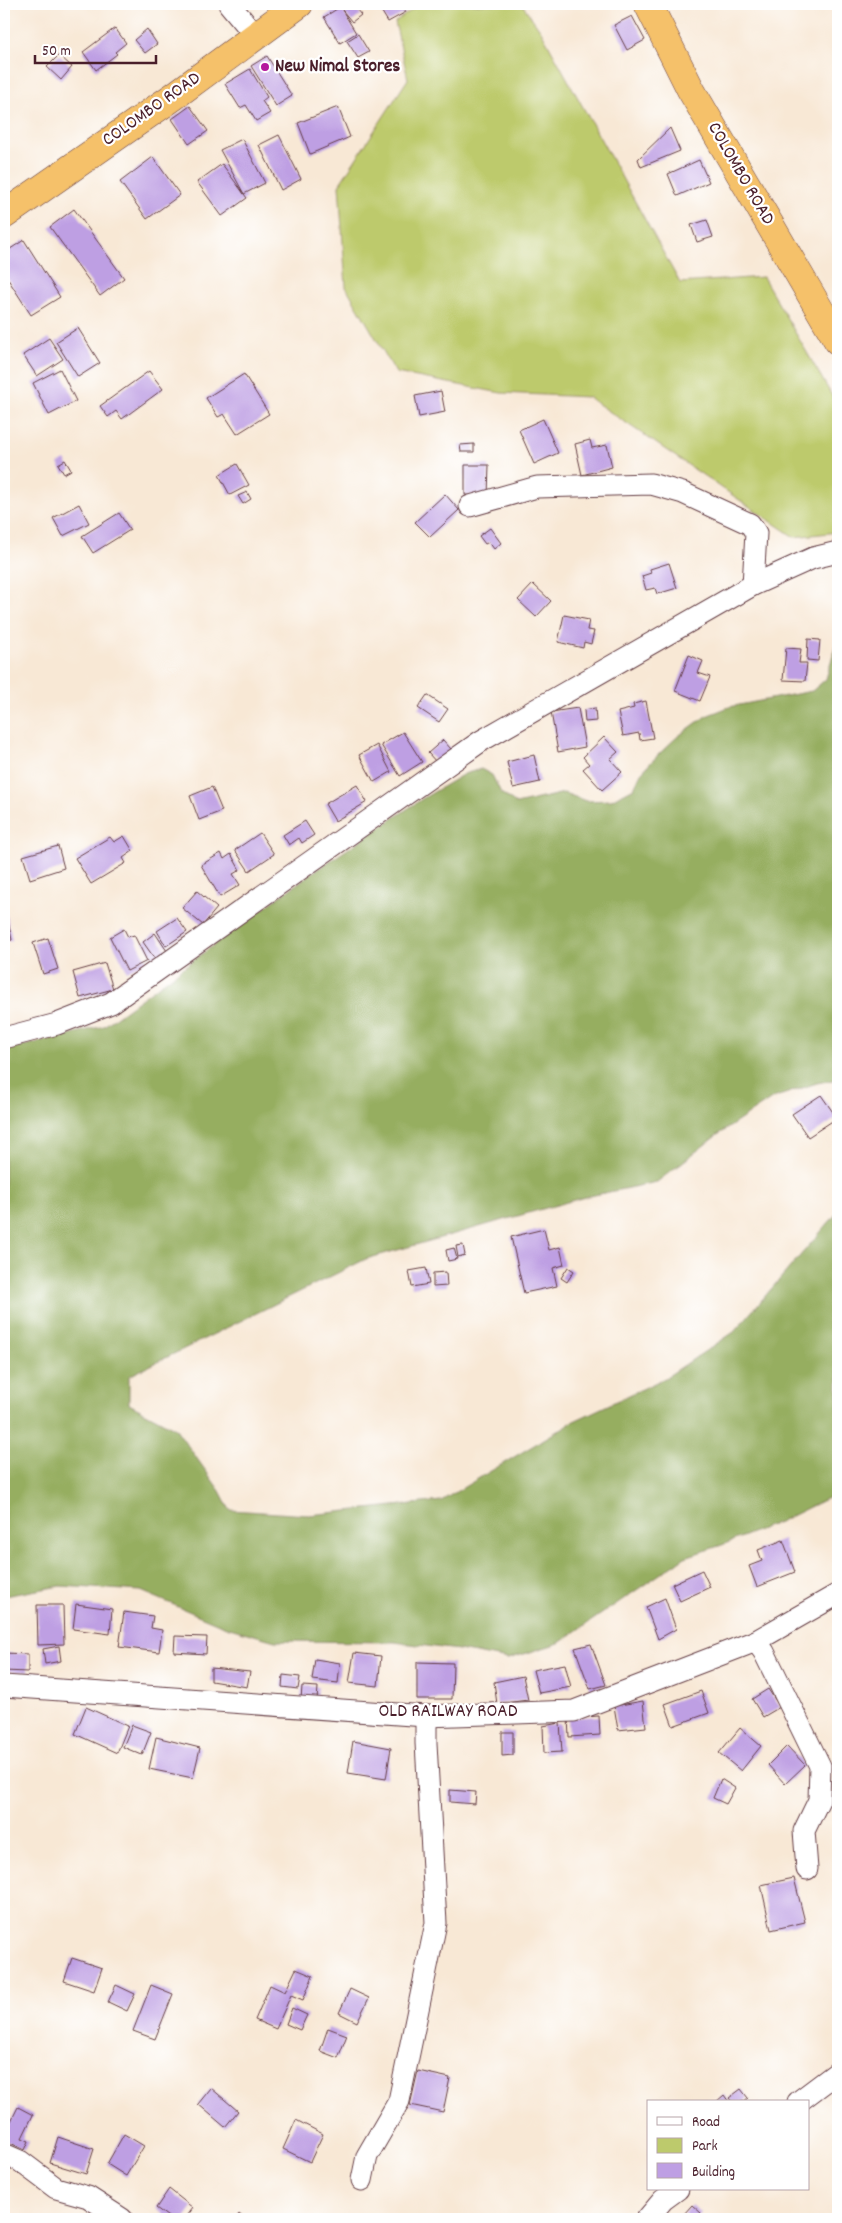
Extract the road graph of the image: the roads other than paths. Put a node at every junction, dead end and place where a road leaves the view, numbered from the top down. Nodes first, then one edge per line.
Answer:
1 (229, 4) edge
2 (299, 4) edge
3 (648, 4) edge
4 (255, 35) junction
5 (4, 215) edge
6 (838, 341) edge
7 (470, 506) dead end
8 (838, 552) edge
9 (752, 586) junction
10 (4, 1038) edge
11 (838, 1594) edge
12 (756, 1641) junction
13 (4, 1686) edge
14 (426, 1716) junction
15 (807, 1869) dead end
16 (838, 2072) edge
17 (801, 2100) edge
18 (4, 2154) edge
19 (362, 2180) dead end
20 (677, 2190) edge
21 (122, 2219) edge
22 (647, 2219) edge

1 - 4 street
2 - 4 highway, COLOMBO ROAD
3 - 6 highway, COLOMBO ROAD
4 - 5 highway, COLOMBO ROAD
7 - 9 street
8 - 9 street
9 - 10 street
11 - 12 street, OLD RAILWAY ROAD
12 - 14 street, OLD RAILWAY ROAD
12 - 15 street
13 - 14 street, OLD RAILWAY ROAD
14 - 19 street
16 - 17 street
18 - 21 street
20 - 22 street

